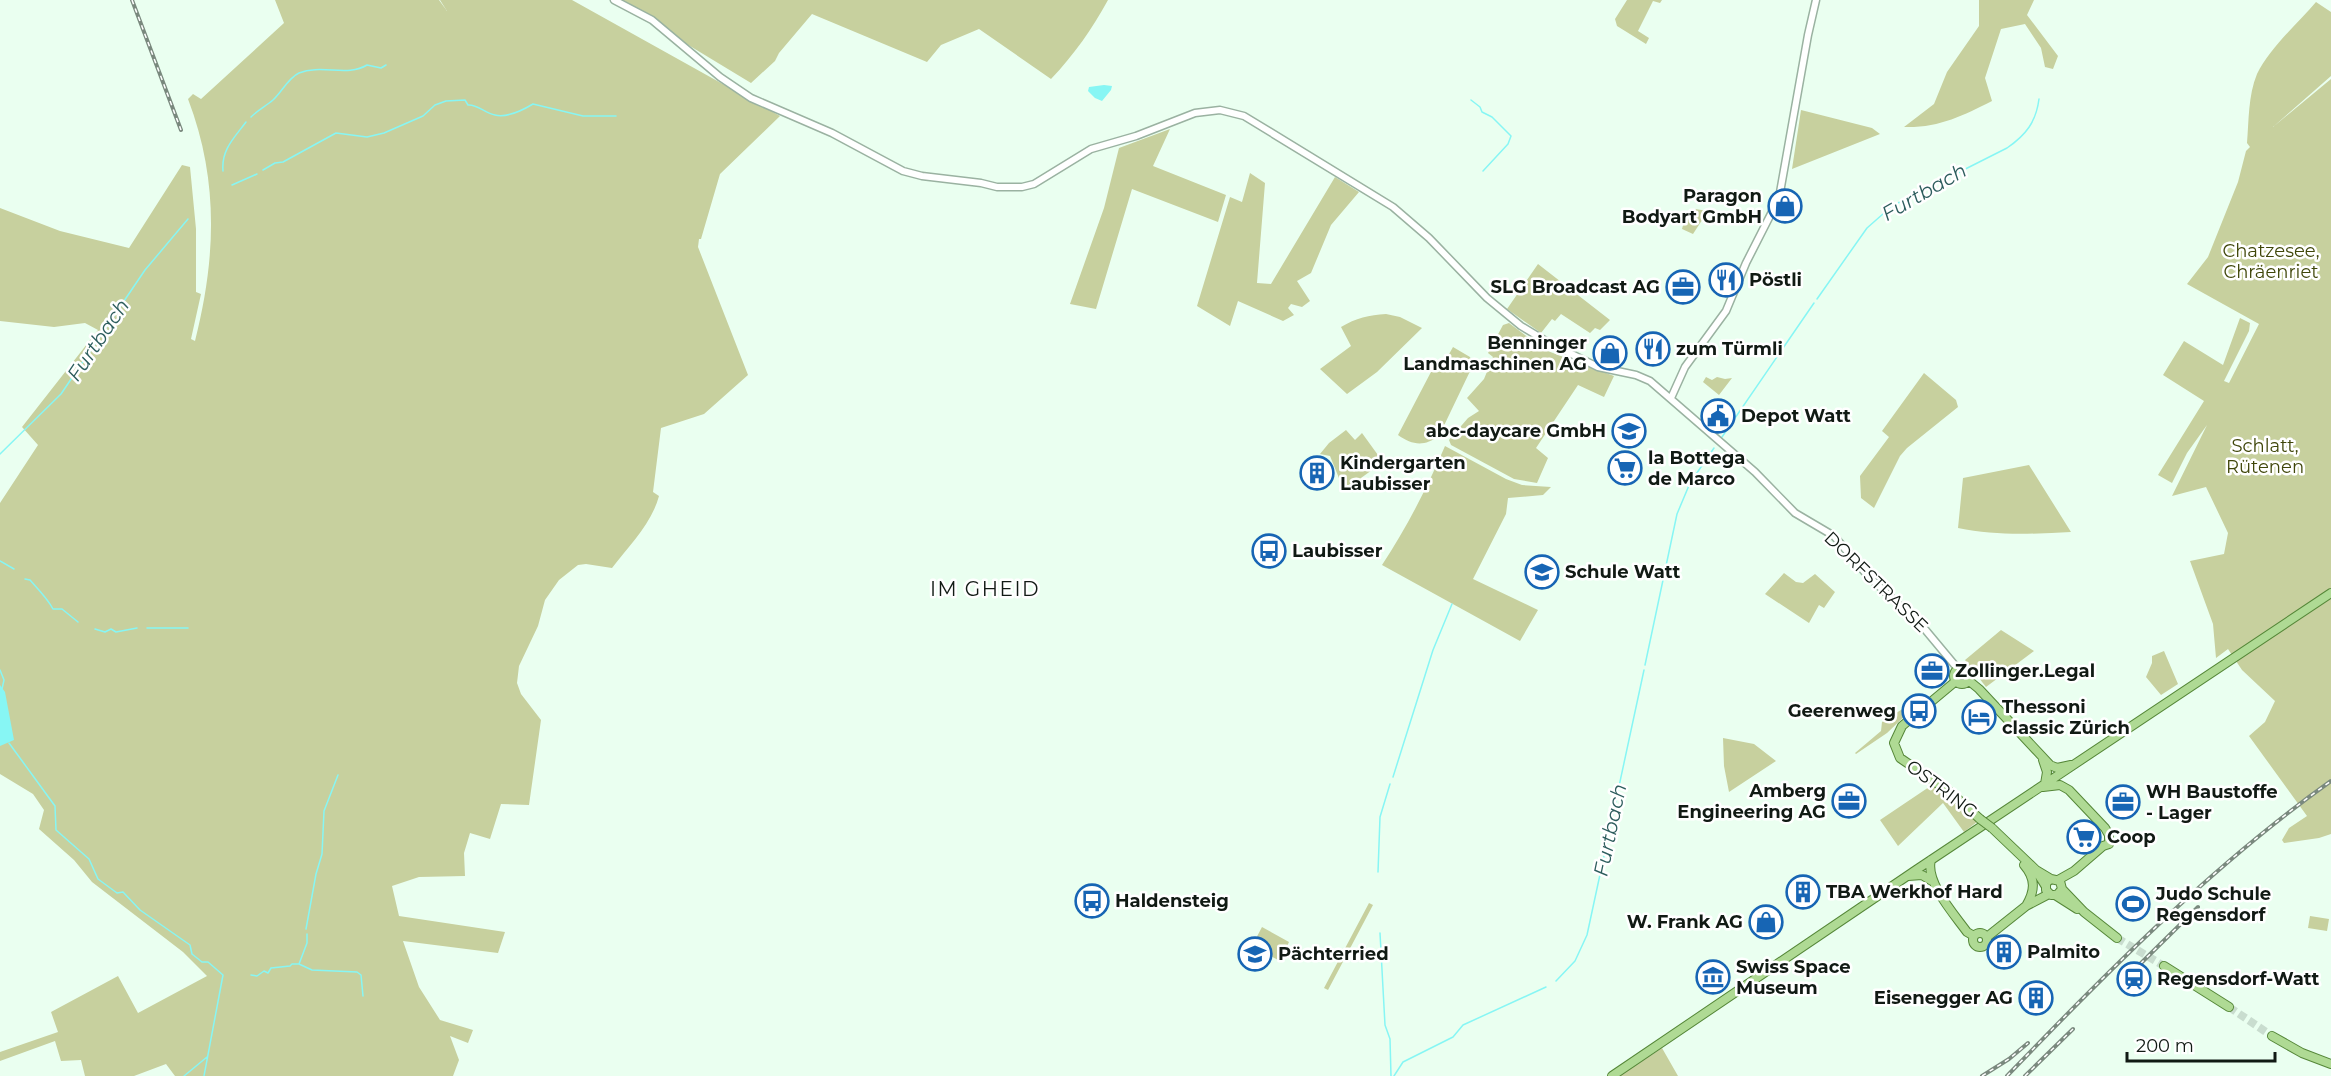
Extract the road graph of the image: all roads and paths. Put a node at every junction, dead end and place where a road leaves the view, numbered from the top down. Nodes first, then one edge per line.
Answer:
1 (614, 0) edge
2 (1816, 0) edge
3 (1671, 398) junction
4 (2331, 593) edge
5 (1958, 669) junction
6 (1968, 680) junction
7 (1956, 681) junction
8 (2042, 759) junction
9 (2075, 764) junction
10 (2067, 770) junction
11 (2042, 786) junction
12 (2069, 790) junction
13 (2014, 849) junction
14 (1931, 860) junction
15 (1907, 876) junction
16 (1932, 880) junction
17 (2053, 887) junction
18 (2028, 905) junction
19 (1974, 936) junction
20 (1987, 937) junction
21 (2117, 938) tunnel mouth
22 (2164, 966) tunnel mouth
23 (2229, 1007) tunnel mouth
24 (2272, 1036) tunnel mouth
25 (2331, 1064) edge
26 (1612, 1076) edge

1 - 3 street, DORFSTRASSE
2 - 3 street
3 - 5 street, DORFSTRASSE
4 - 9 main road
5 - 6 main road
5 - 7 main road
6 - 7 main road
6 - 8 main road
7 - 13 main road, OSTRING, bridge
8 - 9 main road
8 - 11 main road
9 - 10 main road
10 - 11 main road
10 - 12 main road
11 - 12 main road
11 - 14 main road
12 - 17 main road
13 - 17 main road, OSTRING
13 - 18 main road
14 - 15 main road
14 - 16 main road
15 - 16 main road
15 - 26 main road
16 - 19 main road
17 - 18 main road
17 - 21 main road, OSTRING
18 - 20 main road
19 - 20 main road
19 - 20 main road
22 - 23 main road
24 - 25 main road

